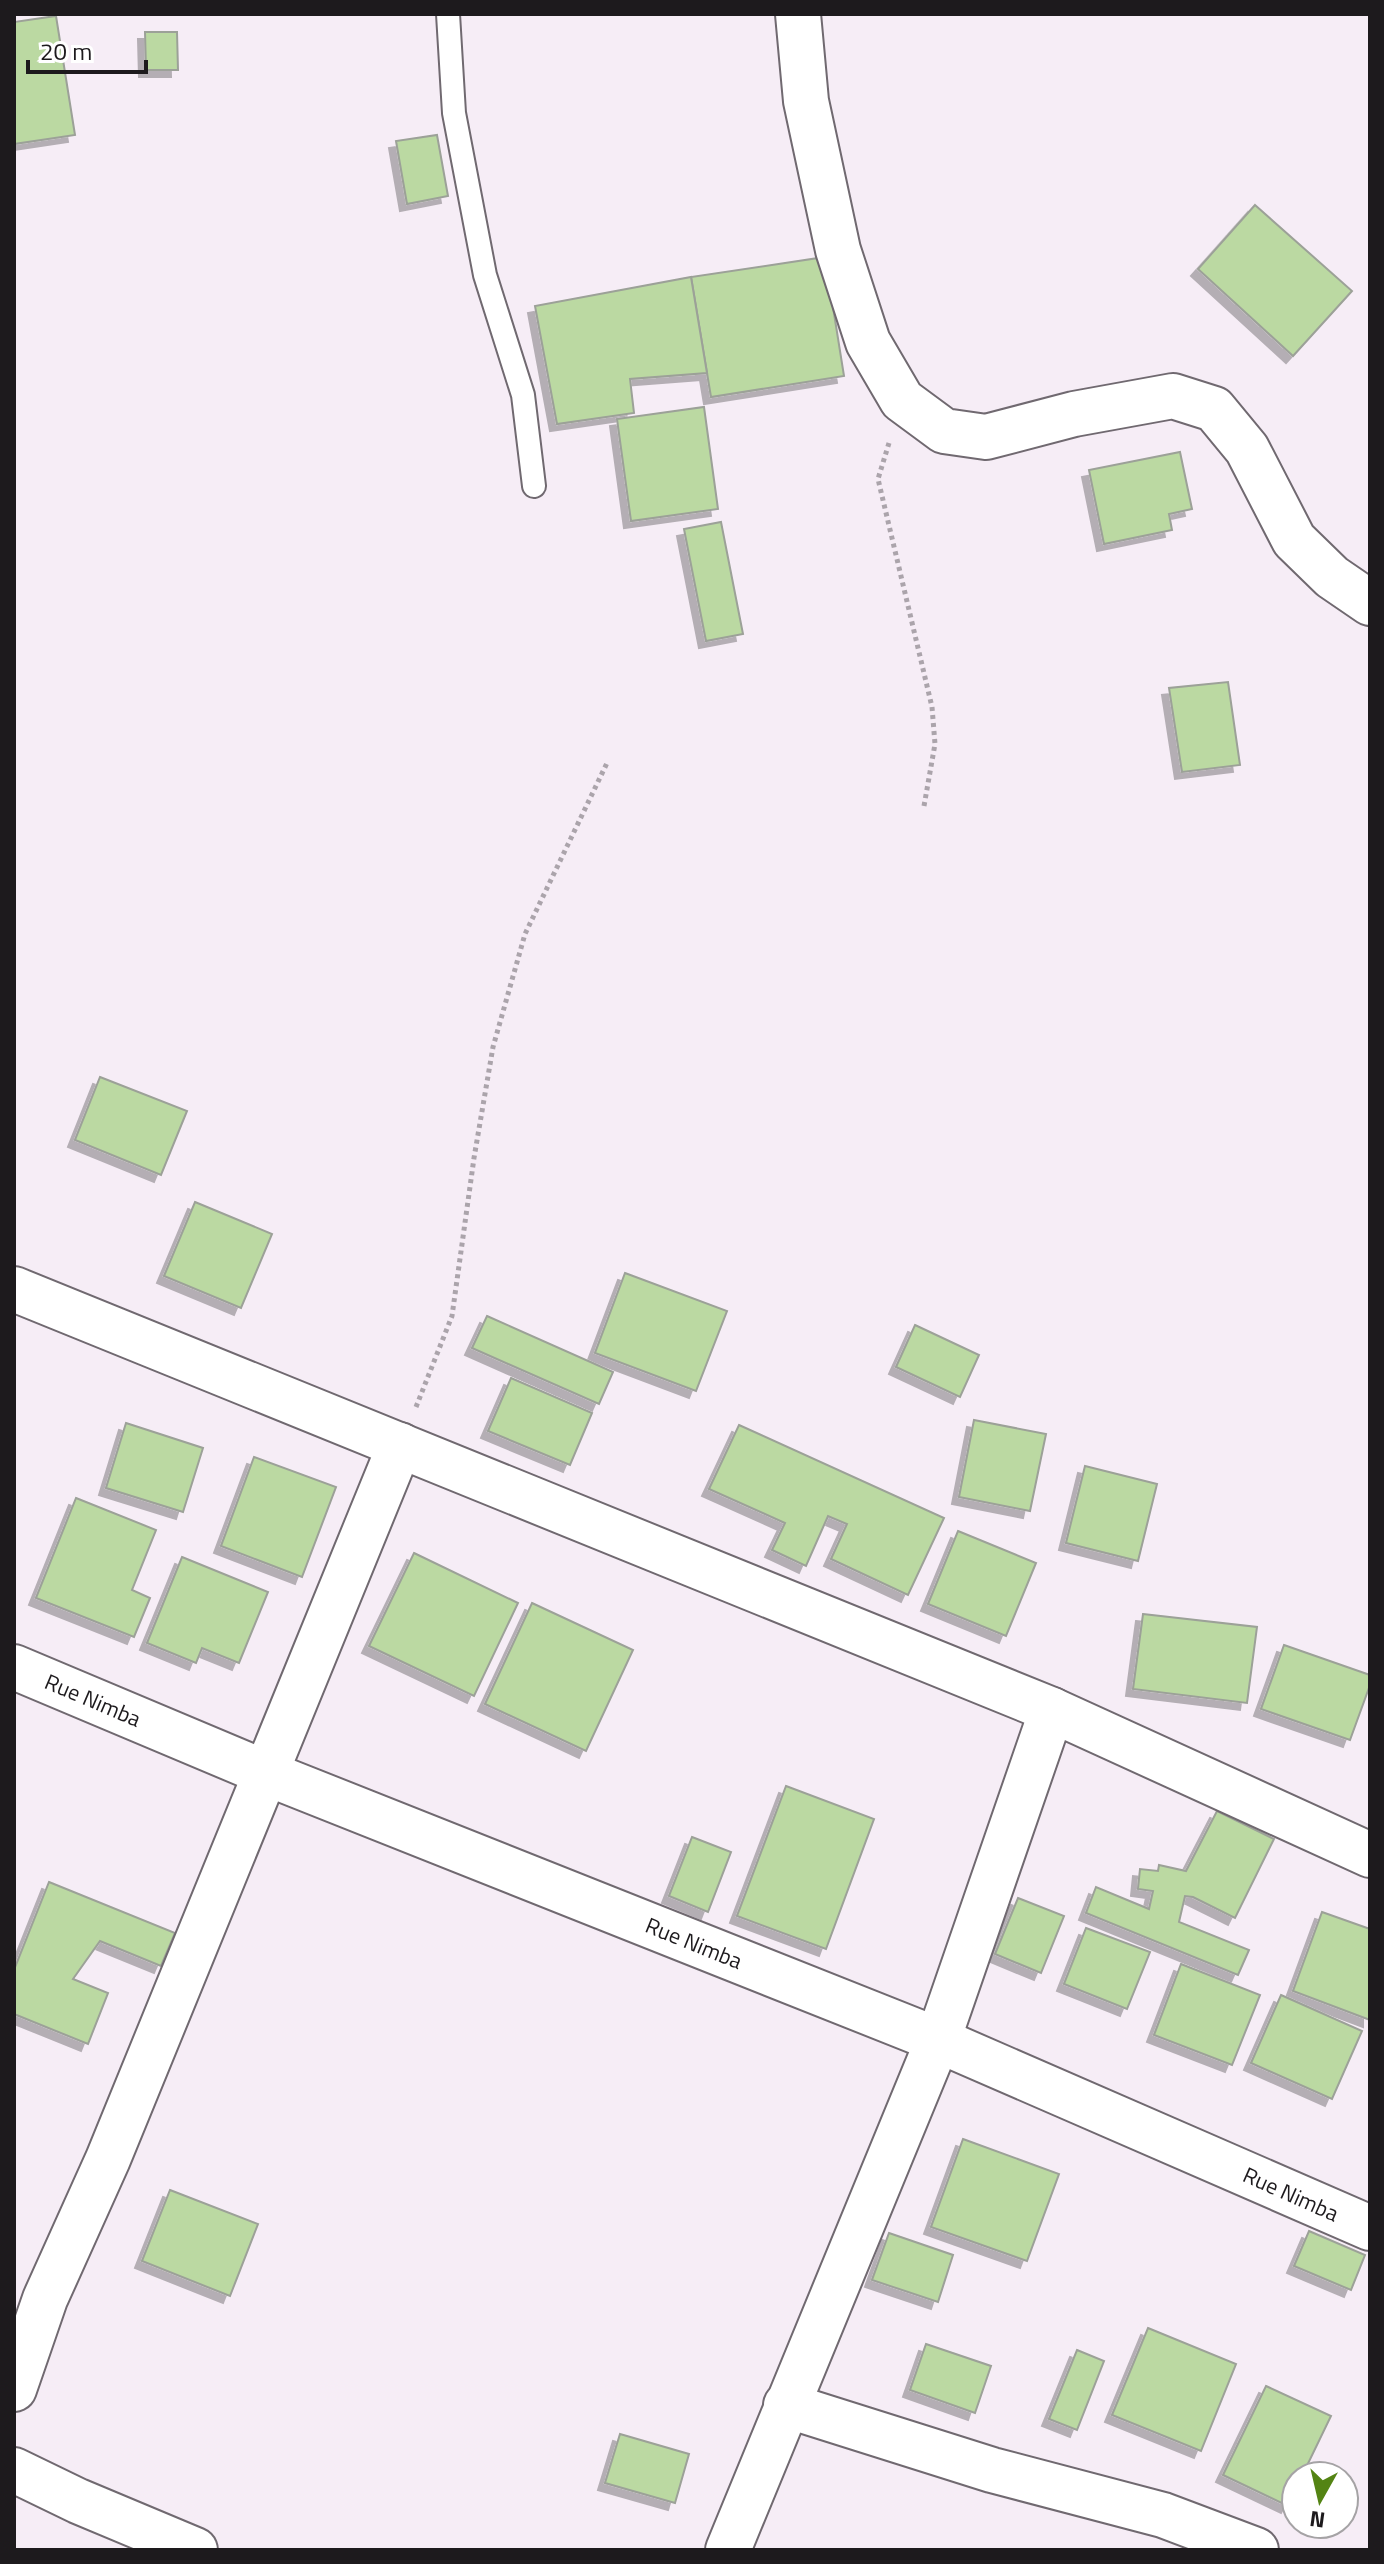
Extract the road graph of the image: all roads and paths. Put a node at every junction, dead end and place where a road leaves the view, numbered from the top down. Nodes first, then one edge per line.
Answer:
1 (448, 14) edge
2 (798, 14) edge
3 (902, 400) junction
4 (534, 486) dead end
5 (1370, 603) edge
6 (607, 763) dead end
7 (924, 806) dead end
8 (14, 1289) edge
9 (400, 1445) junction
10 (14, 1667) edge
11 (1052, 1710) junction
12 (266, 1773) junction
13 (1370, 1855) edge
14 (938, 2040) junction
15 (1370, 2228) edge
16 (14, 2389) edge
17 (786, 2405) junction
18 (14, 2470) edge
19 (195, 2550) edge
20 (728, 2550) edge
21 (1256, 2550) edge

1 - 4 lane
2 - 3 street
3 - 5 street
3 - 7 path
6 - 9 path
8 - 9 street
9 - 11 street
9 - 12 street
10 - 12 street, Rue Nimba
11 - 13 street
11 - 14 street
12 - 14 street, Rue Nimba
12 - 16 street
14 - 15 street, Rue Nimba
14 - 17 street
17 - 20 street
17 - 21 street
18 - 19 street

